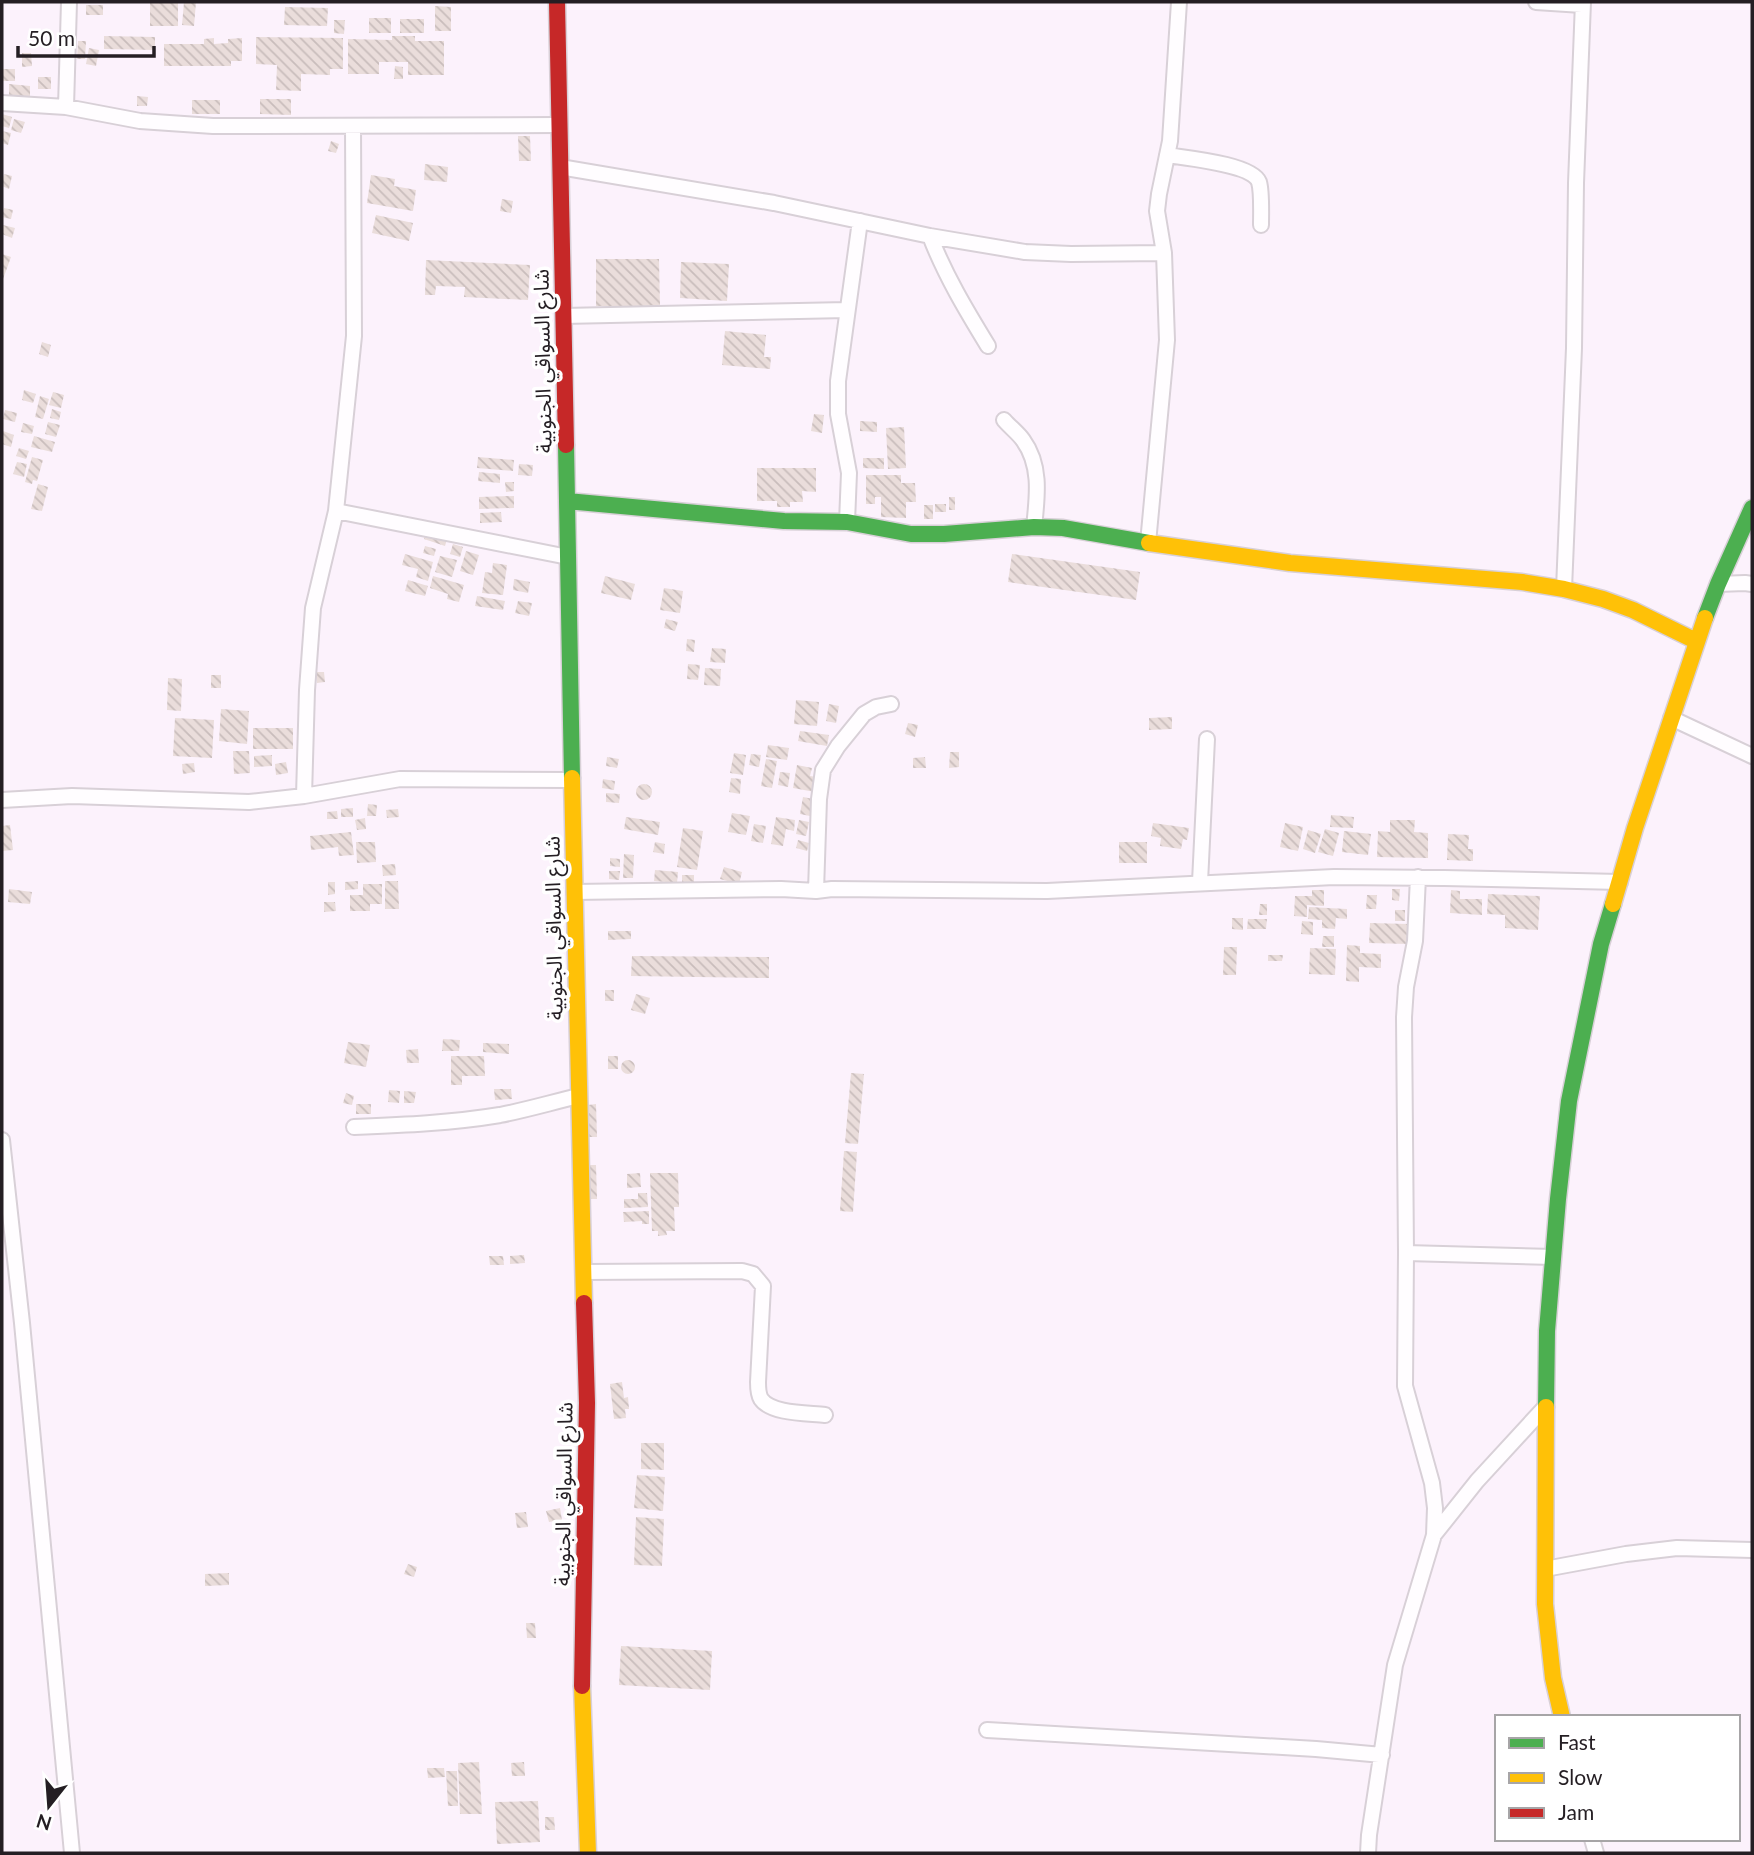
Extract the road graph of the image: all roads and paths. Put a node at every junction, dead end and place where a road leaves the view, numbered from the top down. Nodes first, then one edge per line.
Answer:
1 (69, 2) edge
2 (557, 2) edge
3 (1179, 2) edge
4 (1536, 2) edge
5 (1582, 3) edge
6 (2, 103) edge
7 (66, 107) junction
8 (352, 125) junction
9 (559, 125) junction
10 (1167, 155) junction
11 (560, 167) junction
12 (860, 221) junction
13 (1261, 226) dead end
14 (930, 236) junction
15 (1164, 253) junction
16 (848, 310) junction
17 (563, 316) junction
18 (988, 346) dead end
19 (1004, 420) dead end
20 (567, 501) junction
21 (1752, 508) edge
22 (337, 511) junction
23 (847, 523) junction
24 (1034, 527) junction
25 (1147, 543) junction
26 (568, 557) junction
27 (1718, 584) junction
28 (1752, 584) edge
29 (1564, 589) junction
30 (1696, 641) junction
31 (891, 704) dead end
32 (1671, 718) junction
33 (1207, 739) dead end
34 (1752, 756) edge
35 (572, 779) junction
36 (304, 796) junction
37 (3, 797) edge
38 (1418, 877) junction
39 (1620, 881) junction
40 (1199, 883) junction
41 (816, 891) junction
42 (575, 892) junction
43 (579, 1096) junction
44 (354, 1127) dead end
45 (2, 1140) edge
46 (1406, 1253) junction
47 (1553, 1257) junction
48 (584, 1272) junction
49 (1546, 1406) junction
50 (825, 1415) dead end
51 (1434, 1535) junction
52 (1752, 1550) edge
53 (1545, 1569) junction
54 (1562, 1715) edge
55 (987, 1730) dead end
56 (1382, 1755) junction
57 (72, 1853) edge
58 (588, 1853) edge
59 (1368, 1853) edge

1 - 7 street
2 - 9 street, شارع السواقي الجنوبية
3 - 10 street
4 - 5 street
5 - 29 street
6 - 7 street
7 - 8 street
8 - 9 street
8 - 22 street
9 - 11 street, شارع السواقي الجنوبية
10 - 13 street
10 - 15 street
11 - 12 street
11 - 17 street, شارع السواقي الجنوبية
12 - 14 street
12 - 16 street
14 - 15 street
14 - 18 street
15 - 25 street
16 - 17 street
16 - 23 street
17 - 20 street, شارع السواقي الجنوبية
19 - 24 street
20 - 23 street
20 - 26 street, شارع السواقي الجنوبية
21 - 27 street
22 - 26 street
22 - 36 street
23 - 24 street
24 - 25 street
25 - 29 street
26 - 35 street, شارع السواقي الجنوبية
27 - 28 street
27 - 30 street
29 - 30 street
30 - 32 street
31 - 41 street
32 - 34 street
32 - 39 street
33 - 40 street
35 - 36 street
35 - 42 street, شارع السواقي الجنوبية
36 - 37 street
38 - 39 street
38 - 40 street
38 - 46 street
39 - 47 street
40 - 41 street
41 - 42 street
42 - 43 street, شارع السواقي الجنوبية
43 - 44 street
43 - 48 street, شارع السواقي الجنوبية
45 - 57 street
46 - 47 street
46 - 51 street
47 - 49 street
48 - 50 street
48 - 58 street, شارع السواقي الجنوبية
49 - 51 street
49 - 53 street
51 - 56 street
52 - 53 street
53 - 54 street
55 - 56 street
56 - 59 street

